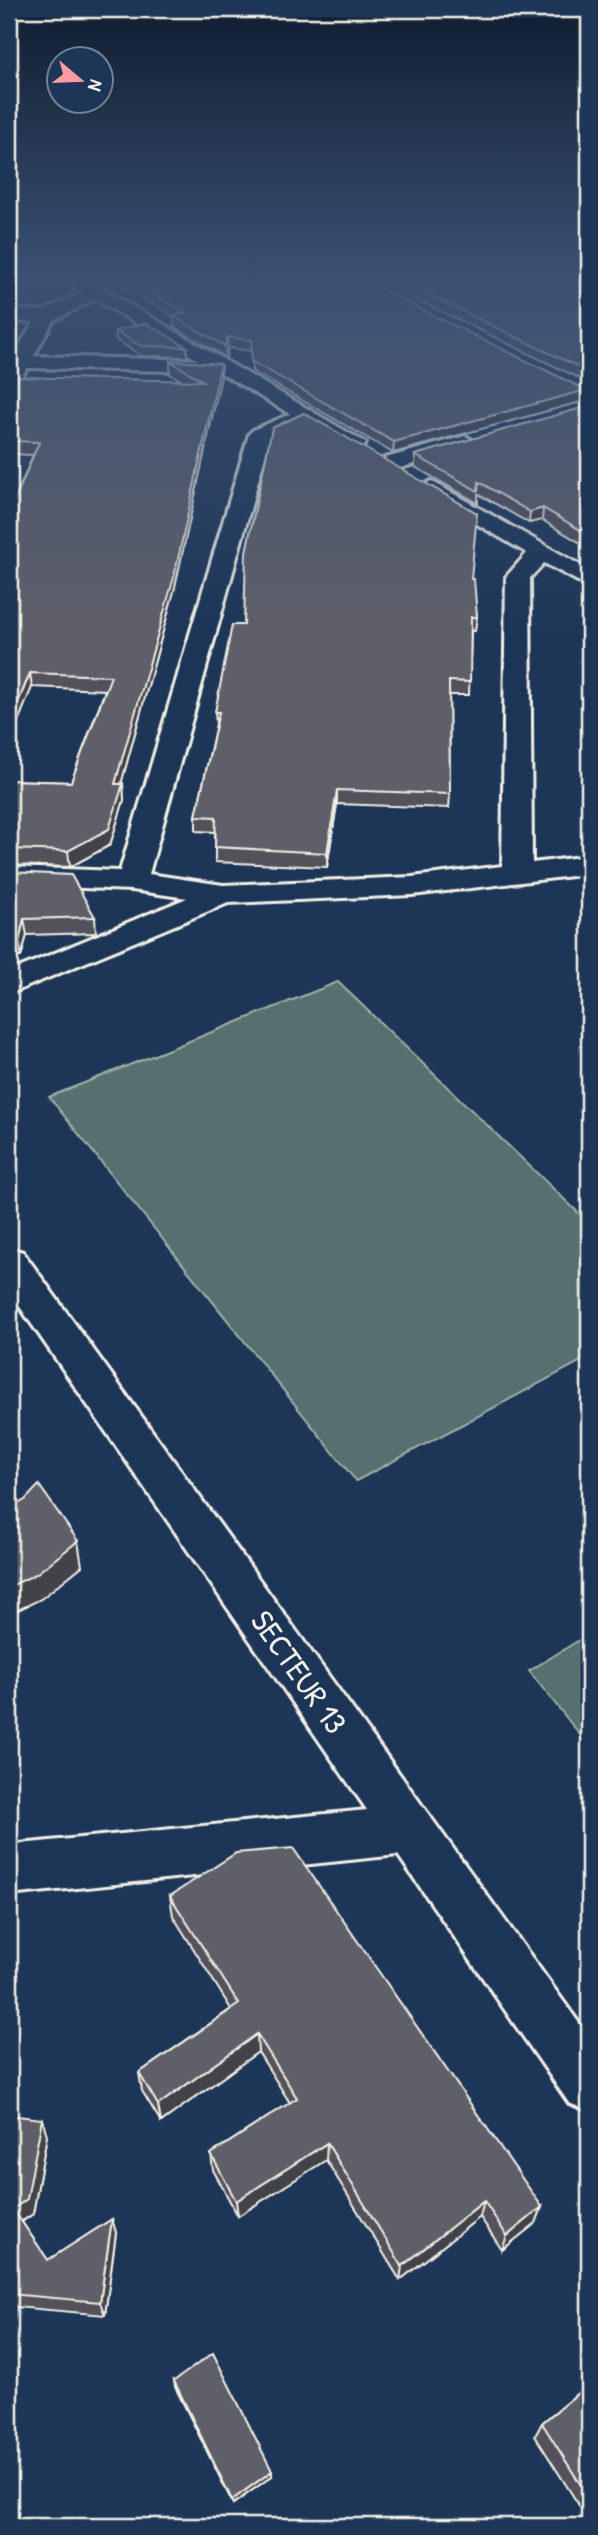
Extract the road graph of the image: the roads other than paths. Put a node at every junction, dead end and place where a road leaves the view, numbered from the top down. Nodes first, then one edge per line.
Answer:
1 (277, 397) edge
2 (306, 414) junction
3 (483, 438) edge
4 (390, 464) junction
5 (541, 552) junction
6 (589, 580) edge
7 (589, 865) edge
8 (517, 873) junction
9 (9, 876) edge
10 (132, 881) junction
11 (223, 894) junction
12 (9, 984) edge
13 (9, 1262) edge
14 (411, 1830) junction
15 (9, 1870) edge
16 (589, 2083) edge

1 - 2 street
2 - 4 street
2 - 10 street
3 - 4 street
4 - 5 street
5 - 6 street
5 - 8 street
7 - 8 street
8 - 11 street
9 - 10 street
10 - 11 street
11 - 12 street
13 - 14 street, SECTEUR 13
14 - 15 street
14 - 16 street, SECTEUR 13

